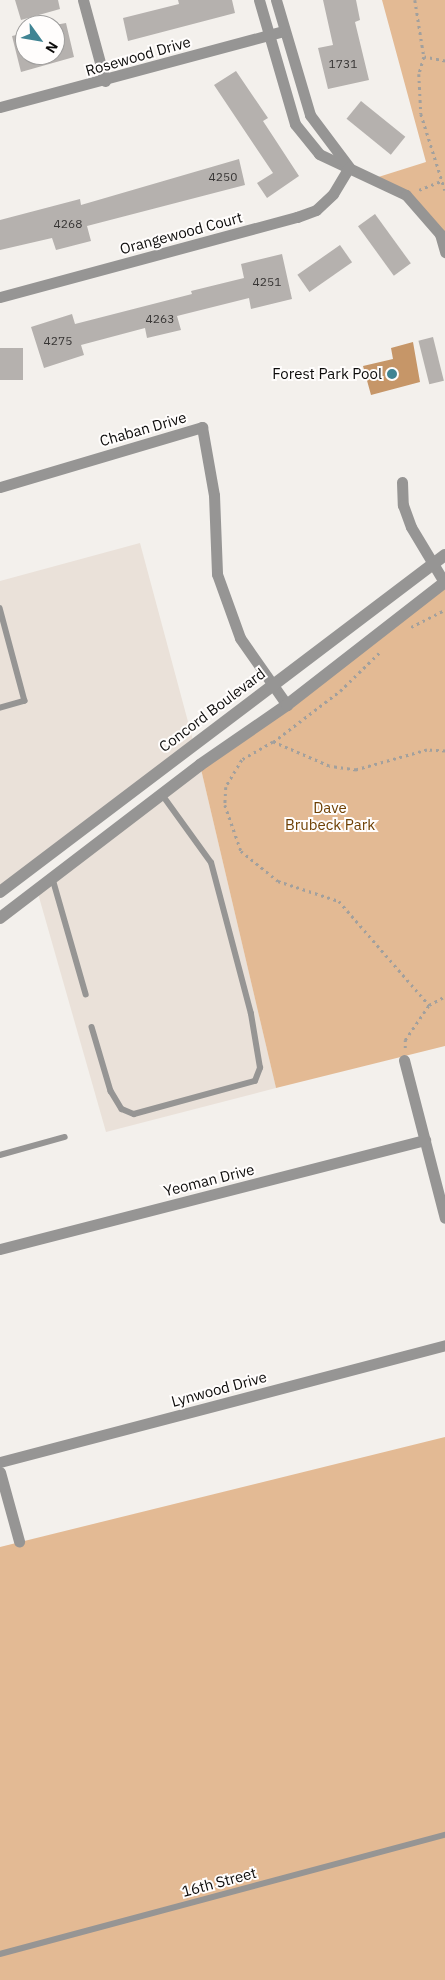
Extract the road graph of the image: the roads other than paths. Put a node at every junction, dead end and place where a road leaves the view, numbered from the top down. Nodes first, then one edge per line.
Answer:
1 (84, 0) edge
2 (258, 0) edge
3 (276, 0) edge
4 (284, 30) junction
5 (268, 35) junction
6 (105, 81) junction
7 (0, 107) edge
8 (349, 168) junction
9 (445, 252) edge
10 (0, 297) edge
11 (402, 482) dead end
12 (0, 487) edge
13 (445, 555) edge
14 (434, 564) junction
15 (445, 582) edge
16 (0, 608) edge
17 (270, 685) junction
18 (287, 705) junction
19 (0, 708) edge
20 (162, 795) junction
21 (53, 879) junction
22 (0, 892) edge
23 (0, 918) edge
24 (86, 994) dead end
25 (92, 1027) dead end
26 (404, 1060) road end
27 (65, 1137) dead end
28 (425, 1140) junction
29 (0, 1156) edge
30 (445, 1218) edge
31 (0, 1249) edge
32 (445, 1345) edge
33 (0, 1462) edge
34 (0, 1472) edge
35 (19, 1541) dead end
36 (445, 1835) edge
37 (0, 1954) edge

1 - 6 street
2 - 5 street
3 - 4 street
4 - 5 street, Rosewood Drive
4 - 8 street
5 - 6 street, Rosewood Drive
5 - 8 street
6 - 7 street, Rosewood Drive
8 - 9 street
8 - 10 street, Orangewood Court
11 - 14 street
12 - 17 street, Chaban Drive
13 - 14 street, Concord Boulevard
14 - 15 street
14 - 17 street, Concord Boulevard
15 - 18 street
16 - 19 lane
17 - 18 street
17 - 22 street, Concord Boulevard
18 - 20 street
20 - 21 street
20 - 25 lane
21 - 23 street
21 - 24 lane
26 - 28 street
27 - 29 lane
28 - 30 street
28 - 31 street, Yeoman Drive
32 - 33 street, Lynwood Drive
34 - 35 street
36 - 37 lane, 16th Street

